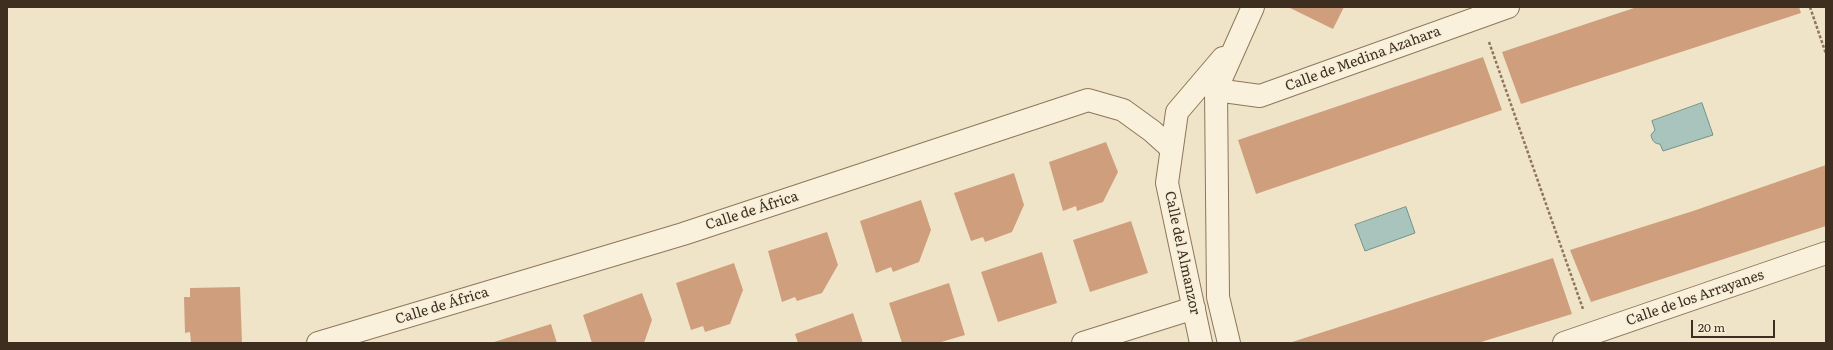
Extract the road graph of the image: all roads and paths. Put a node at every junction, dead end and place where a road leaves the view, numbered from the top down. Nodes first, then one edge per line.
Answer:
1 (1253, 7) edge
2 (1508, 7) edge
3 (1810, 7) edge
4 (1480, 17) junction
5 (1238, 42) junction
6 (1826, 54) edge
7 (1216, 90) junction
8 (1172, 149) junction
9 (1826, 253) edge
10 (1194, 308) junction
11 (1592, 334) junction
12 (318, 343) edge
13 (1083, 343) edge
14 (1202, 343) edge
15 (1229, 343) edge
16 (1564, 343) edge

1 - 5 street, Calle del Almanzor
2 - 4 street, Calle de Medina Azahara
3 - 6 path
4 - 7 street, Calle de Medina Azahara
4 - 11 path
5 - 7 street, Calle del Almanzor
5 - 8 street, Calle del Almanzor
7 - 15 street, Calle del Almanzor
8 - 10 street, Calle del Almanzor
8 - 12 street, Calle de África
9 - 11 street, Calle de los Arrayanes
10 - 13 street
10 - 14 street, Calle del Almanzor
11 - 16 street, Calle de los Arrayanes

